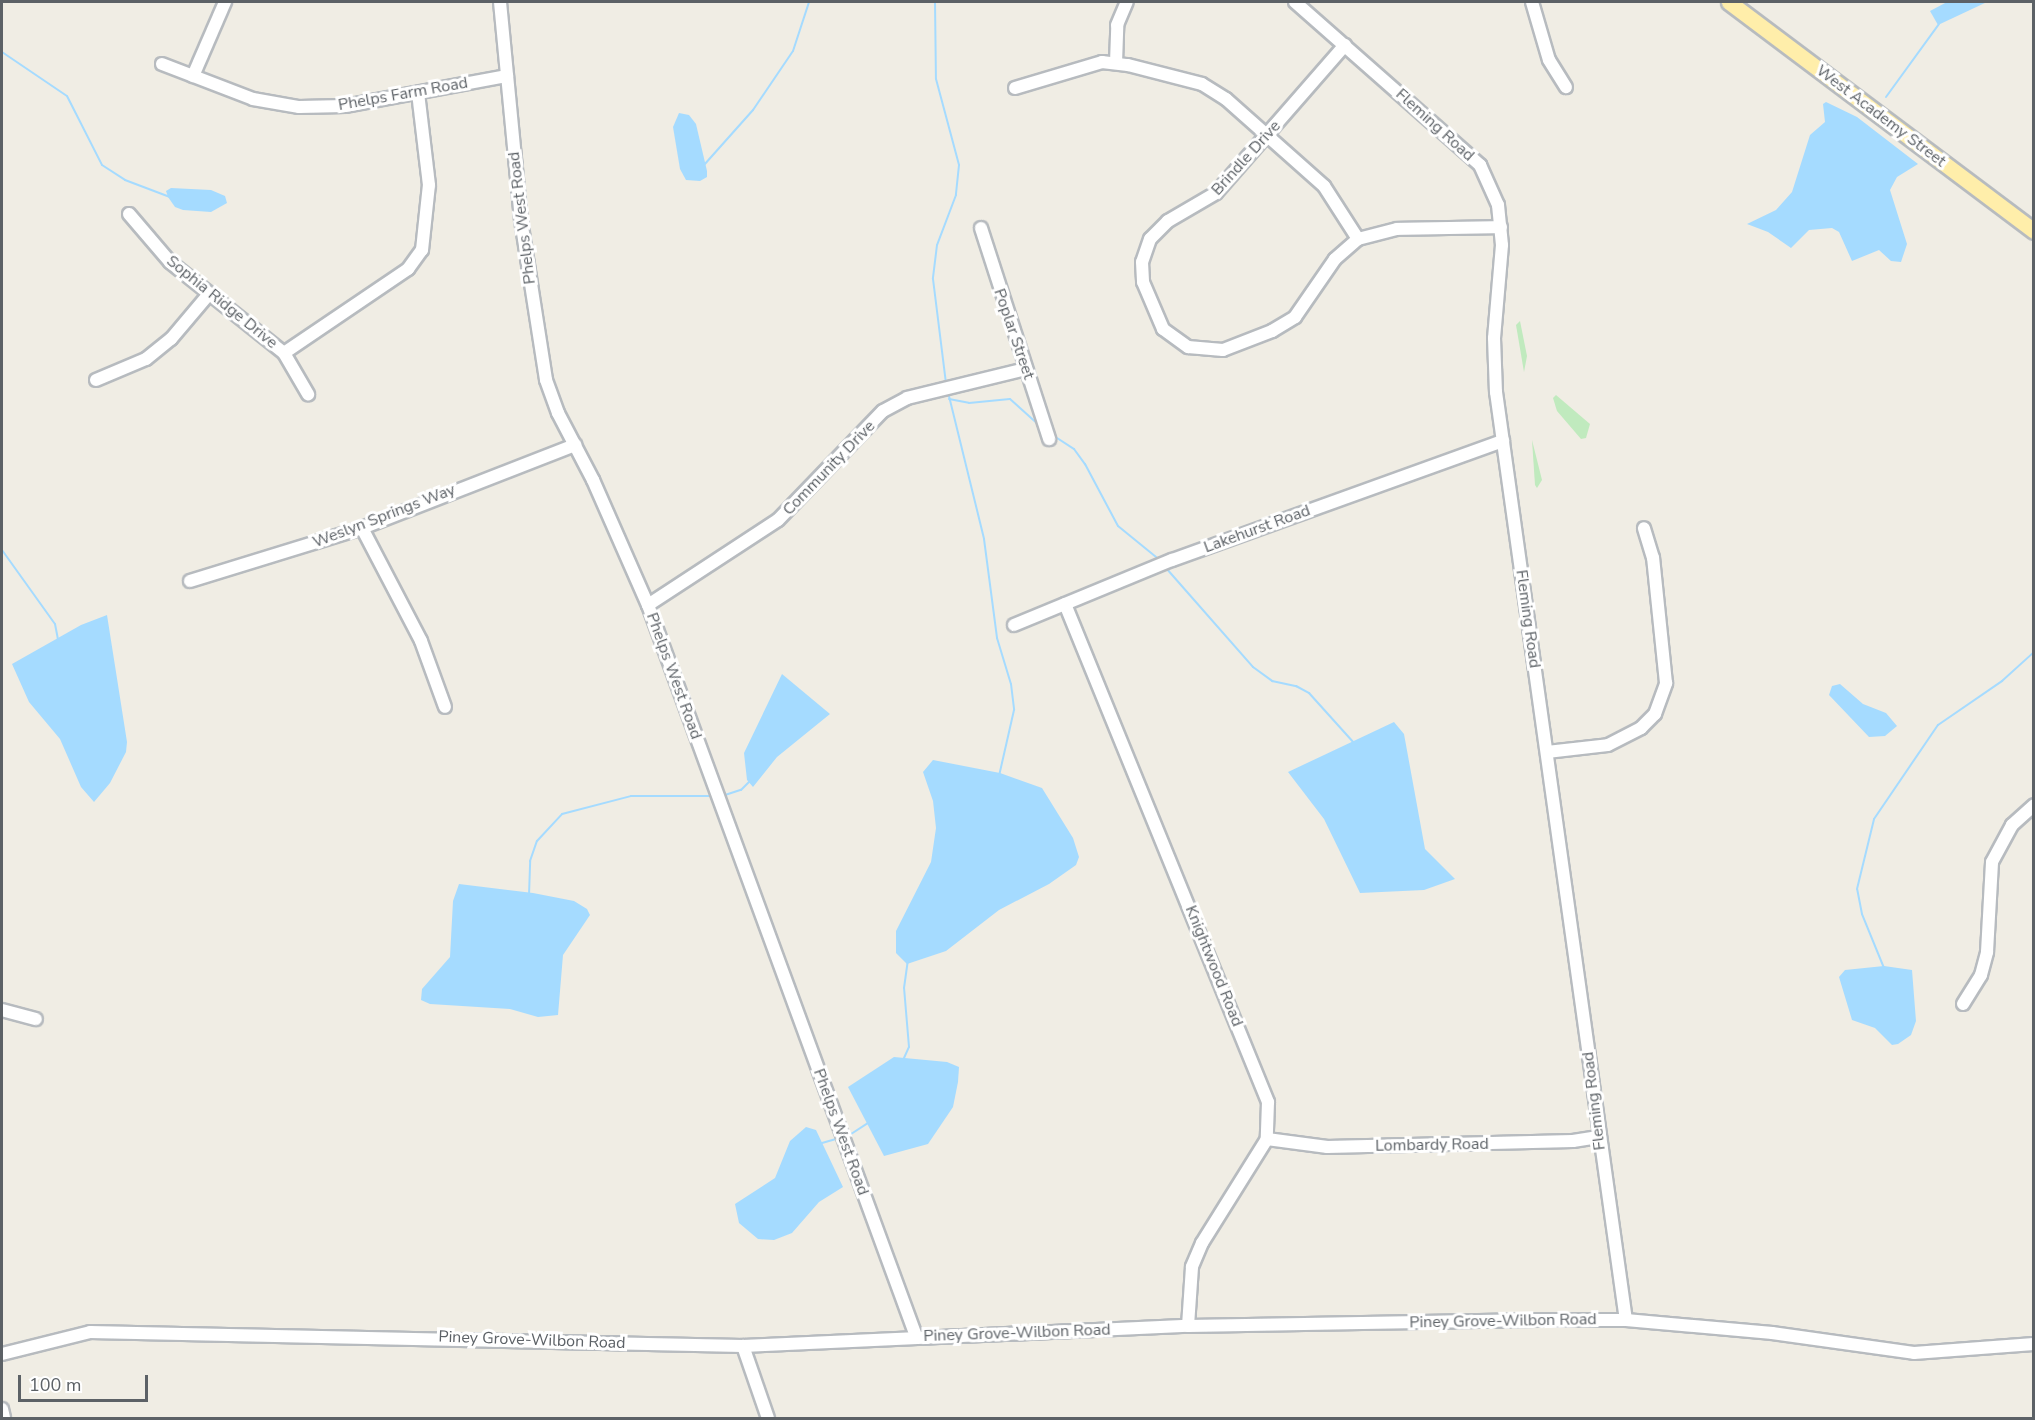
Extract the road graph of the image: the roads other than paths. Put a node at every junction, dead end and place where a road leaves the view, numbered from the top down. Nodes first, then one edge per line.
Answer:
1 (225, 2) edge
2 (500, 2) edge
3 (1127, 2) edge
4 (1295, 2) edge
5 (1532, 2) edge
6 (1729, 2) edge
7 (1345, 45) junction
8 (1116, 63) junction
9 (162, 64) dead end
10 (193, 76) junction
11 (507, 76) junction
12 (1566, 87) dead end
13 (1015, 88) dead end
14 (418, 93) junction
15 (1267, 135) junction
16 (129, 214) dead end
17 (1502, 227) junction
18 (981, 228) dead end
19 (2034, 231) edge
20 (1358, 239) junction
21 (209, 294) junction
22 (284, 353) junction
23 (1026, 369) junction
24 (96, 380) dead end
25 (308, 394) dead end
26 (1049, 439) dead end
27 (1503, 441) junction
28 (575, 445) junction
29 (362, 528) junction
30 (1644, 528) dead end
31 (190, 581) dead end
32 (1065, 604) junction
33 (648, 605) junction
34 (1014, 625) dead end
35 (445, 707) dead end
36 (1547, 752) junction
37 (2034, 805) edge
38 (1963, 1004) dead end
39 (2, 1010) edge
40 (36, 1019) dead end
41 (1598, 1137) junction
42 (1267, 1139) junction
43 (1626, 1320) junction
44 (1188, 1326) junction
45 (916, 1336) junction
46 (2034, 1344) edge
47 (743, 1346) junction
48 (2, 1354) edge
49 (2, 1409) edge
50 (4, 1419) edge
51 (768, 1419) edge

1 - 10 street
2 - 11 street, Phelps West Road
3 - 8 street
4 - 7 street, Fleming Road
5 - 12 street
6 - 19 main road, West Academy Street
7 - 15 street, Brindle Drive
7 - 17 street, Fleming Road
8 - 13 street
8 - 15 street
9 - 10 street, Phelps Farm Road
10 - 14 street, Phelps Farm Road
11 - 14 street, Phelps Farm Road
11 - 28 street, Phelps West Road
14 - 22 street
15 - 20 street
15 - 20 street, Brindle Drive
16 - 21 street, Sophia Ridge Drive
17 - 20 street, Brindle Drive
17 - 27 street, Fleming Road
18 - 23 street, Poplar Street
21 - 22 street, Sophia Ridge Drive
21 - 24 street
22 - 25 street, Sophia Ridge Drive
23 - 26 street, Poplar Street
23 - 33 street, Community Drive
27 - 32 street, Lakehurst Road
27 - 36 street, Fleming Road
28 - 29 street, Weslyn Springs Way
28 - 33 street, Phelps West Road
29 - 31 street, Weslyn Springs Way
29 - 35 street
30 - 36 street
32 - 34 street, Lakehurst Road
32 - 42 street, Knightwood Road
33 - 45 street, Phelps West Road
36 - 41 street, Fleming Road
37 - 38 street
39 - 40 street
41 - 42 street, Lombardy Road
41 - 43 street, Fleming Road
42 - 44 street
43 - 44 street, Piney Grove-Wilbon Road
43 - 46 street, Piney Grove-Wilbon Road
44 - 45 street, Piney Grove-Wilbon Road
45 - 47 street, Piney Grove-Wilbon Road
47 - 48 street, Piney Grove-Wilbon Road
47 - 51 street
49 - 50 street

